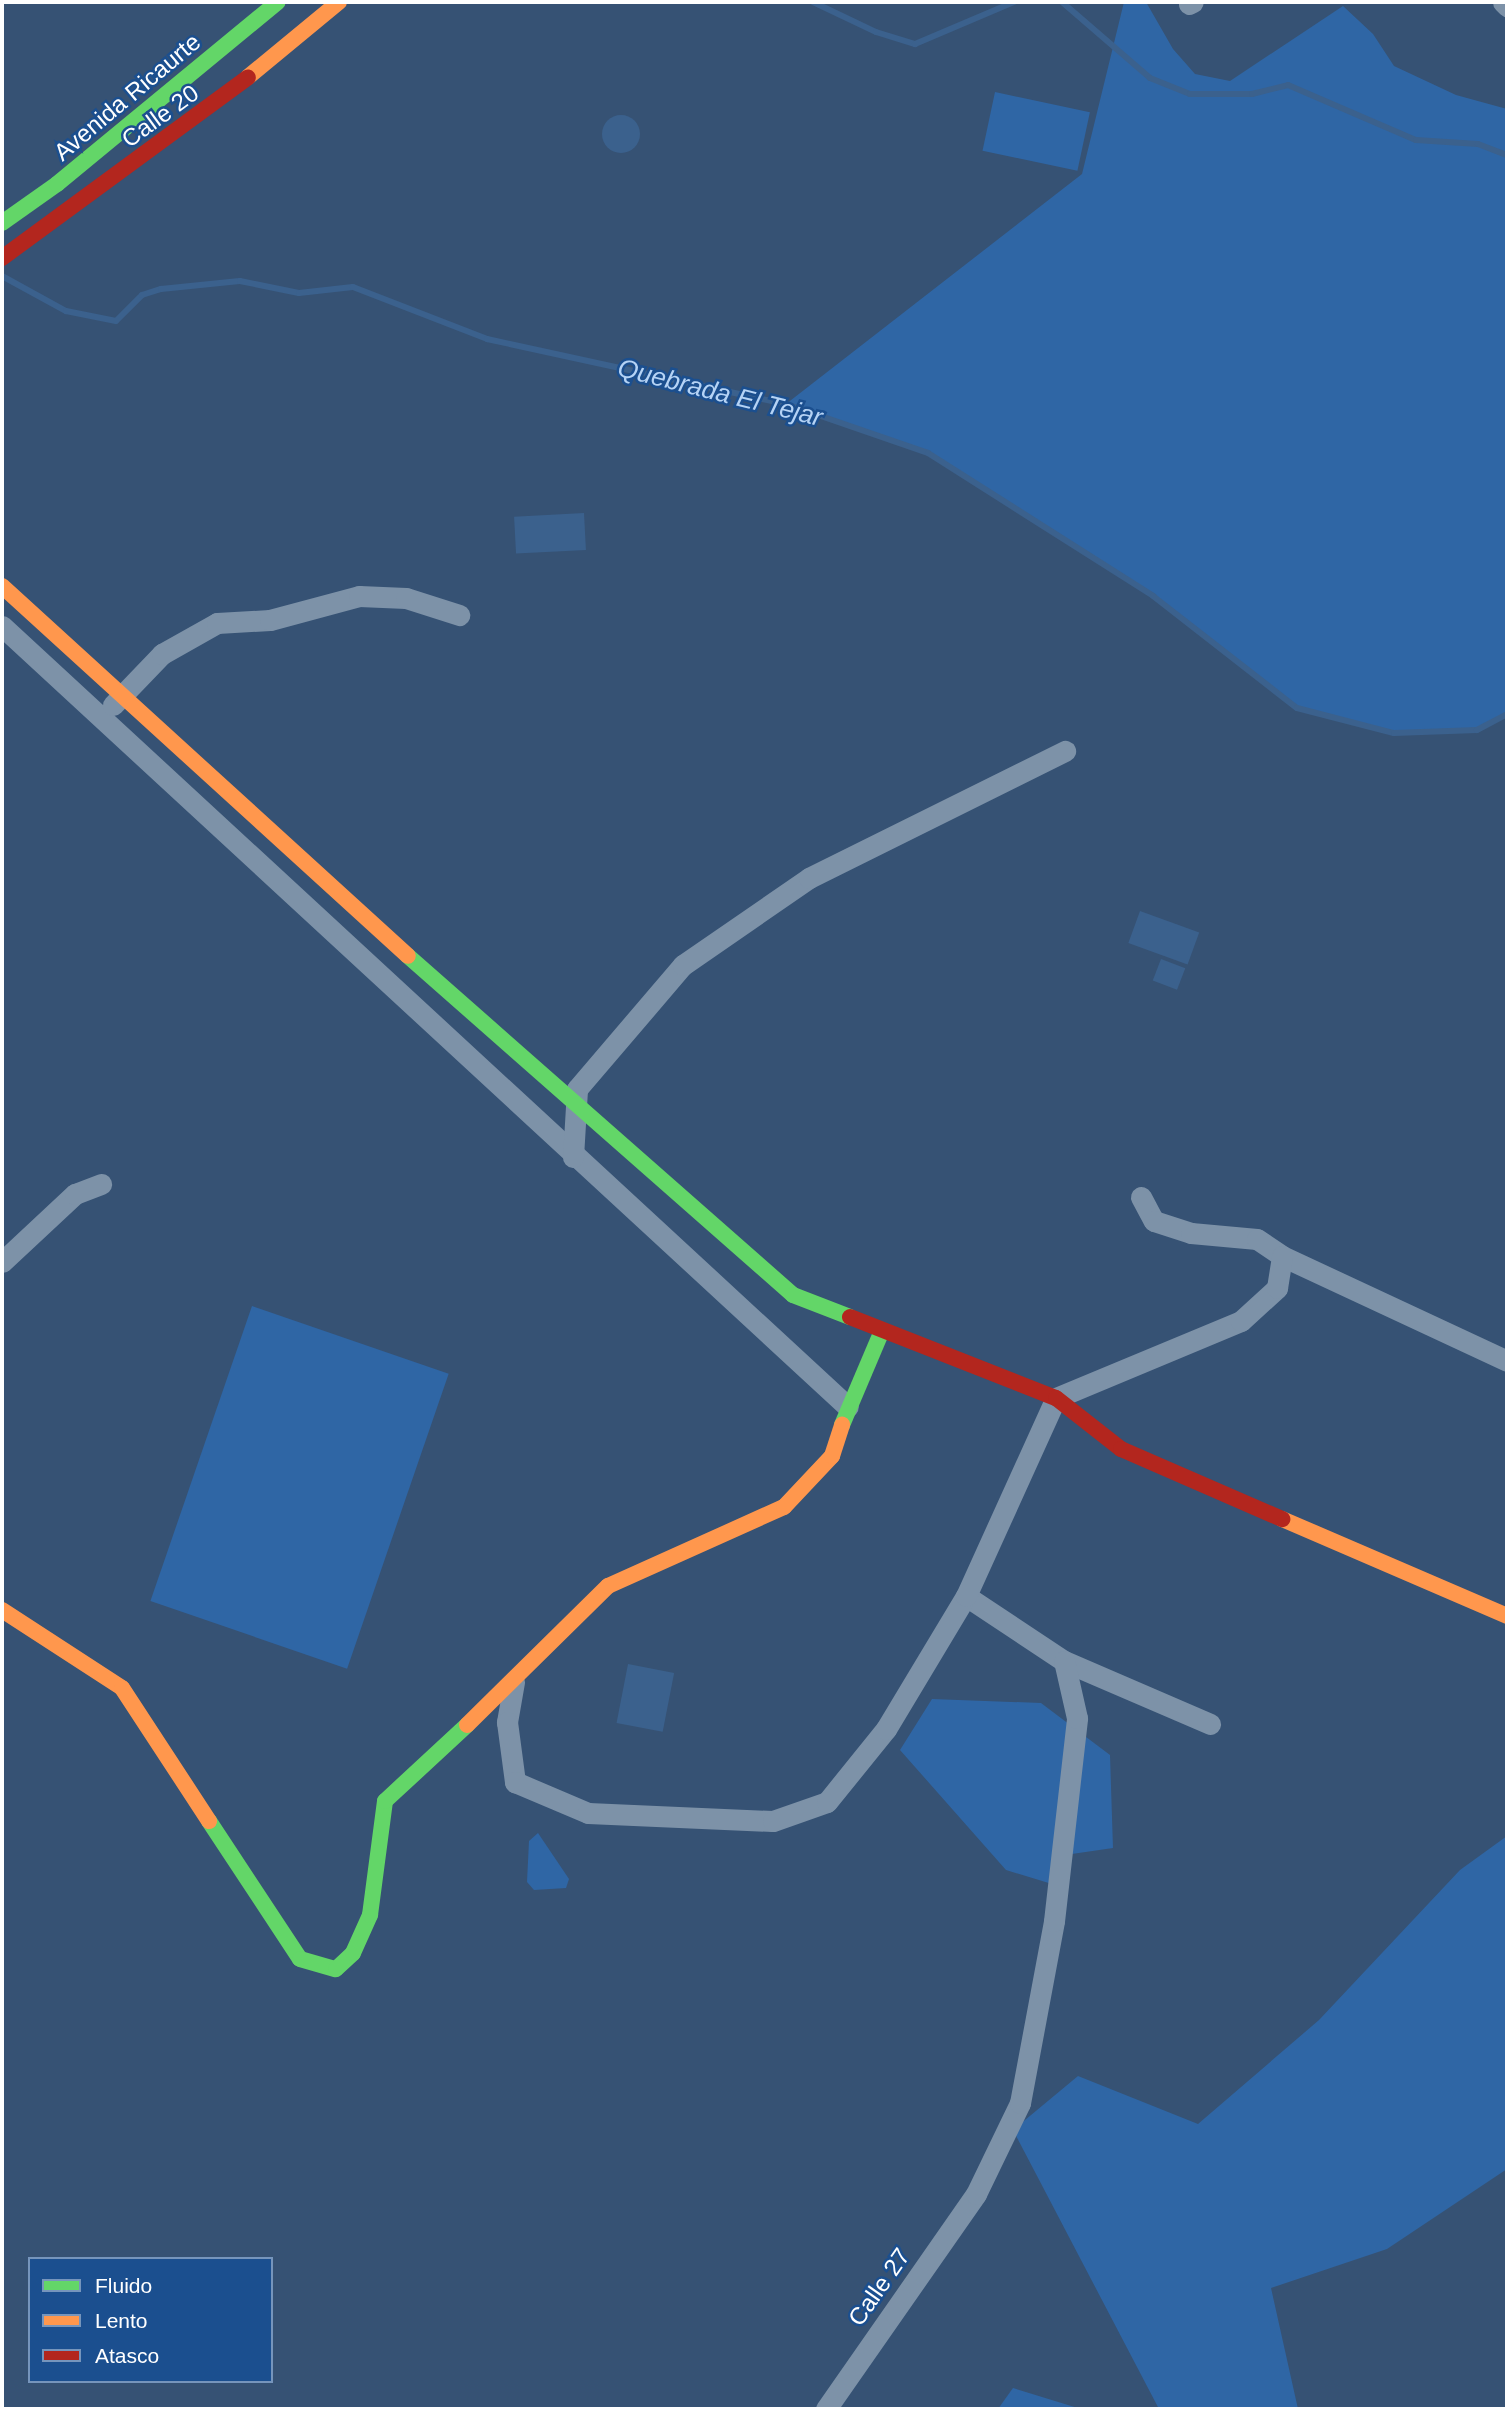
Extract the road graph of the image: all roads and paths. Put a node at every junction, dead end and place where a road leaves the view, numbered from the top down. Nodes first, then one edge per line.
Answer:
1 (278, 2) edge
2 (339, 2) edge
3 (1503, 2) edge
4 (1507, 6) edge
5 (2, 223) edge
6 (2, 258) edge
7 (2, 586) edge
8 (459, 615) dead end
9 (2, 626) edge
10 (120, 697) junction
11 (100, 719) junction
12 (1065, 751) dead end
13 (474, 1017) junction
14 (454, 1042) junction
15 (573, 1102) junction
16 (573, 1157) junction
17 (101, 1184) dead end
18 (1141, 1197) dead end
19 (1282, 1256) junction
20 (2, 1262) edge
21 (881, 1333) junction
22 (1507, 1361) edge
23 (1055, 1398) junction
24 (848, 1407) junction
25 (965, 1597) junction
26 (2, 1610) edge
27 (1507, 1616) edge
28 (1064, 1661) junction
29 (514, 1682) junction
30 (1210, 1724) dead end
31 (826, 2409) edge

1 - 5 street, Avenida Ricaurte
2 - 6 street, Calle 20
3 - 4 street
7 - 10 street
8 - 10 street
9 - 11 street
10 - 11 street
10 - 13 street
11 - 14 street
12 - 15 street
13 - 14 street
13 - 15 street
14 - 16 street
15 - 16 street
15 - 21 street
16 - 24 street
17 - 20 street
18 - 19 street
19 - 22 street
19 - 23 street
21 - 23 street
21 - 24 street
23 - 25 street
23 - 27 street
24 - 29 street
25 - 28 street
25 - 29 street
26 - 29 street
28 - 30 street
28 - 31 street, Calle 27

